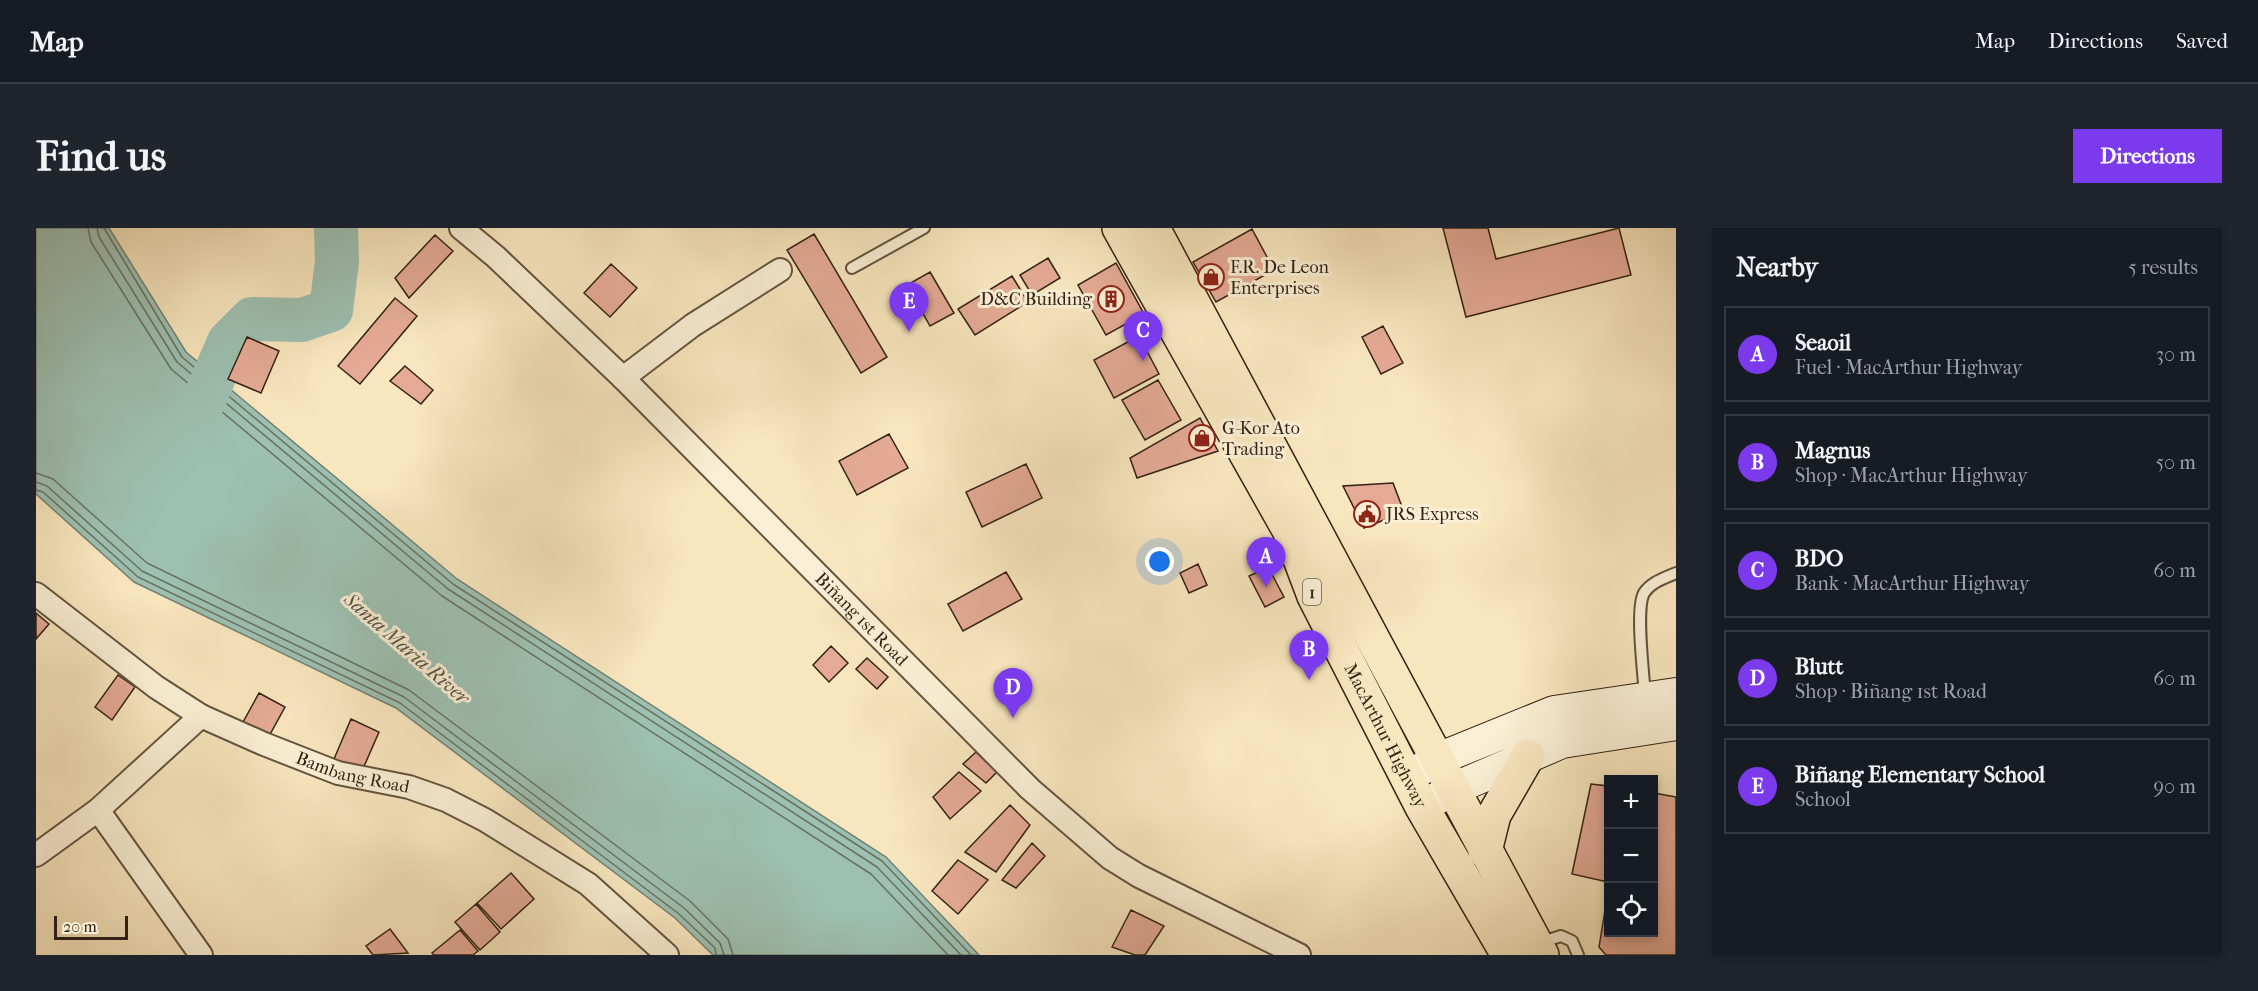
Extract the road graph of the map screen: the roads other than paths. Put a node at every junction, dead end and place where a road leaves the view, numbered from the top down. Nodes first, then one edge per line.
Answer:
1 (461, 228) edge
2 (924, 228) edge
3 (1148, 235) edge
4 (852, 268) dead end
5 (780, 270) dead end
6 (622, 378) junction
7 (1676, 573) edge
8 (36, 594) edge
9 (1676, 694) edge
10 (1645, 698) junction
11 (201, 716) junction
12 (1676, 723) edge
13 (1528, 756) junction
14 (1438, 759) junction
15 (1408, 777) junction
16 (1453, 789) junction
17 (1422, 807) junction
18 (98, 810) junction
19 (1485, 851) junction
20 (36, 855) edge
21 (1525, 951) edge
22 (201, 955) edge
23 (667, 955) edge
24 (1299, 955) edge
25 (1578, 955) edge

1 - 6 street, Biñang 1st Road
2 - 4 lane
3 - 14 highway, MacArthur Highway / 1
3 - 15 highway, MacArthur Highway / 1
5 - 6 street
6 - 24 street, Biñang 1st Road
7 - 10 lane
8 - 11 street, Bambang Road
9 - 10 main road
10 - 14 main road
11 - 18 street
11 - 23 street, Bambang Road
12 - 13 main road
13 - 16 main road
13 - 19 highway
14 - 15 main road
14 - 16 highway, MacArthur Highway / 1
15 - 17 highway, MacArthur Highway / 1
16 - 17 main road
16 - 19 highway, MacArthur Highway / 1
17 - 21 highway, MacArthur Highway / 1
18 - 20 street
18 - 22 street
19 - 21 highway, MacArthur Highway / 1
21 - 25 lane

